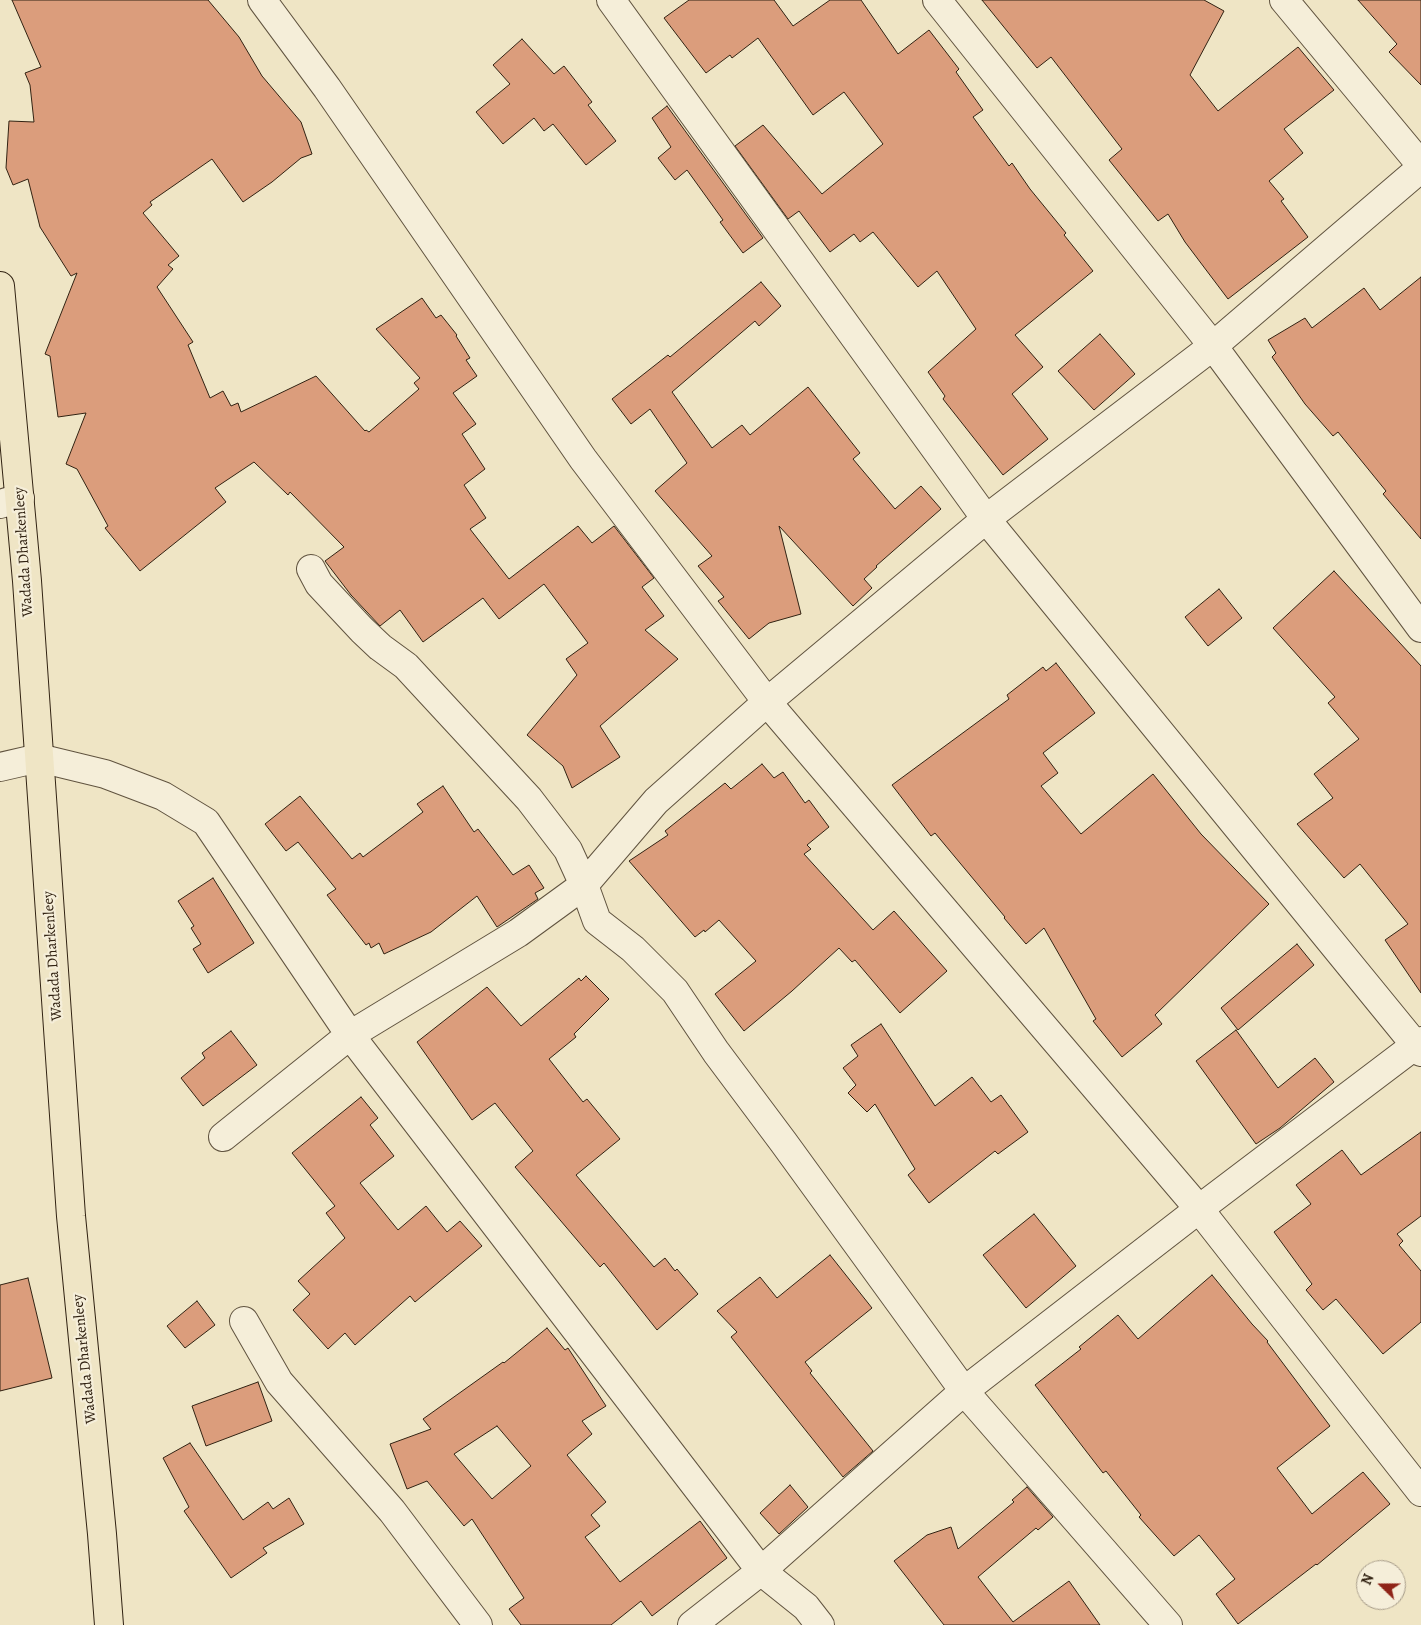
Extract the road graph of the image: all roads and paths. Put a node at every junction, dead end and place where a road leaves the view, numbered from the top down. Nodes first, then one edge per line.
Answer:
1 (262, 0) edge
2 (611, 0) edge
3 (937, 0) edge
4 (1284, 0) edge
5 (1421, 166) edge
6 (0, 286) edge
7 (1213, 346) junction
8 (10, 501) edge
9 (986, 519) junction
10 (311, 569) dead end
11 (1421, 628) edge
12 (768, 702) junction
13 (39, 758) junction
14 (0, 767) edge
15 (584, 885) junction
16 (350, 1034) junction
17 (1419, 1046) edge
18 (223, 1137) dead end
19 (1199, 1209) junction
20 (244, 1321) dead end
21 (964, 1391) junction
22 (1421, 1492) edge
23 (761, 1571) junction
24 (109, 1625) edge
25 (478, 1625) edge
26 (692, 1625) edge
27 (820, 1625) edge
28 (1168, 1625) edge

1 - 12 street
2 - 9 street
3 - 7 street
4 - 5 street
5 - 7 street
6 - 8 main road, Wadada Dharkenleey
7 - 9 street
7 - 11 street
8 - 13 main road, Wadada Dharkenleey
9 - 12 street
9 - 17 street
10 - 15 street
12 - 15 street
12 - 19 street
13 - 14 street
13 - 16 street
13 - 24 main road, Wadada Dharkenleey
15 - 16 street
15 - 21 street
16 - 18 street
16 - 23 street
17 - 19 street
19 - 21 street
19 - 22 street
20 - 25 street
21 - 23 street
21 - 28 street
23 - 26 street
23 - 27 street

